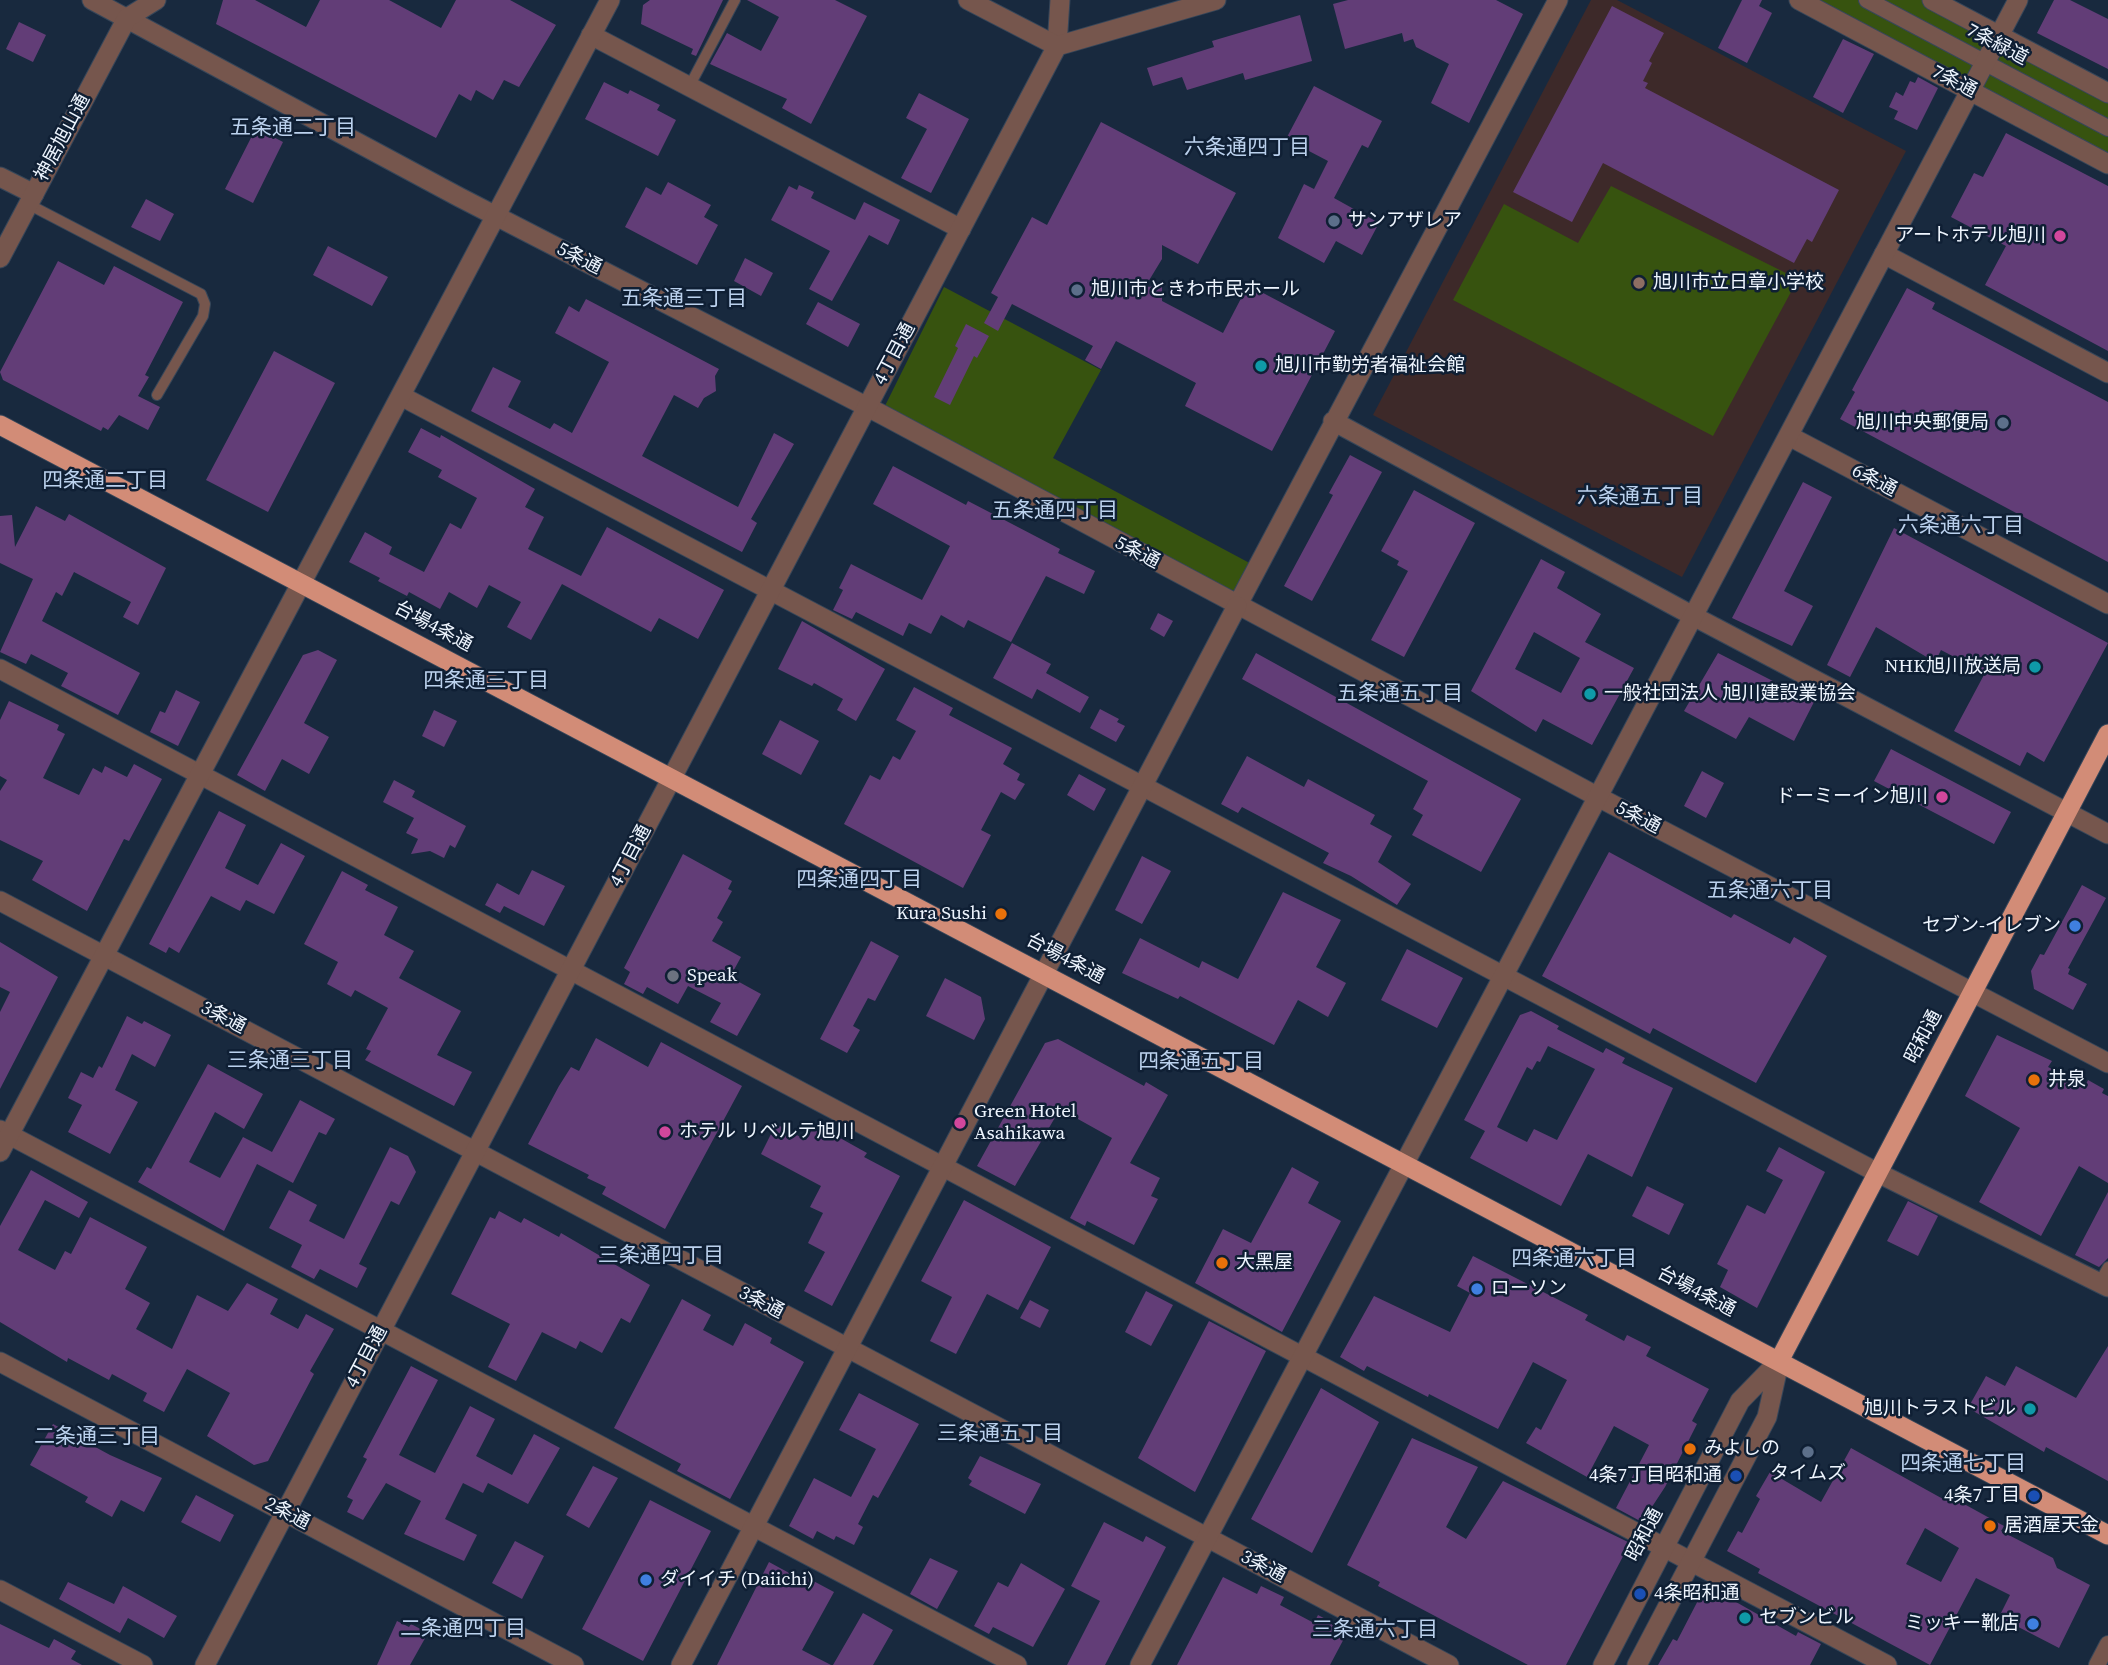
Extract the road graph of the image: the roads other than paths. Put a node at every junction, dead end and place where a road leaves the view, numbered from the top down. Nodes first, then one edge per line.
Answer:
1 (92, 0) edge
2 (156, 0) edge
3 (610, 0) edge
4 (735, 0) edge
5 (968, 0) edge
6 (1060, 0) edge
7 (1216, 0) edge
8 (1558, 0) edge
9 (1799, 0) edge
10 (1867, 0) edge
11 (1932, 0) edge
12 (2018, 0) edge
13 (126, 9) edge
14 (591, 35) junction
15 (1999, 36) junction
16 (1057, 46) junction
17 (1986, 63) junction
18 (689, 87) junction
19 (1970, 91) junction
20 (2108, 93) edge
21 (2108, 128) edge
22 (2108, 164) edge
23 (0, 177) edge
24 (31, 199) junction
25 (496, 215) junction
26 (961, 229) junction
27 (1884, 254) junction
28 (0, 258) edge
29 (2108, 373) edge
30 (157, 395) dead end
31 (401, 396) junction
32 (867, 407) junction
33 (1333, 421) junction
34 (0, 425) edge
35 (1789, 436) junction
36 (302, 584) junction
37 (771, 589) junction
38 (2108, 604) edge
39 (1237, 606) junction
40 (1695, 617) junction
41 (0, 669) edge
42 (2108, 734) edge
43 (198, 773) junction
44 (672, 778) junction
45 (1142, 787) junction
46 (1600, 798) junction
47 (2067, 812) junction
48 (2108, 834) edge
49 (0, 901) edge
50 (103, 955) junction
51 (571, 970) junction
52 (1044, 974) junction
53 (1501, 975) junction
54 (1973, 992) junction
55 (2108, 1063) edge
56 (3, 1139) edge
57 (475, 1152) junction
58 (1403, 1164) junction
59 (943, 1165) junction
60 (1878, 1173) junction
61 (2105, 1279) edge
62 (381, 1330) junction
63 (848, 1348) junction
64 (1304, 1356) junction
65 (0, 1362) edge
66 (1779, 1362) junction
67 (285, 1513) junction
68 (754, 1526) junction
69 (2108, 1535) edge
70 (1208, 1538) junction
71 (1664, 1547) junction
72 (1691, 1561) junction
73 (0, 1590) edge
74 (2108, 1644) edge
75 (143, 1665) edge
76 (205, 1665) edge
77 (574, 1665) edge
78 (681, 1665) edge
79 (1017, 1665) edge
80 (1140, 1665) edge
81 (1449, 1665) edge
82 (1603, 1665) edge
83 (1637, 1665) edge
84 (1887, 1665) edge
85 (2097, 1665) edge

1 - 13 street, 5条通
2 - 13 street
3 - 14 street
4 - 18 lane
5 - 16 street
6 - 16 street
7 - 16 street
8 - 33 street
9 - 19 street, 7条通
10 - 17 street, 7条緑道
11 - 15 street
12 - 15 street
13 - 24 street, 神居旭山通
13 - 25 street, 5条通
14 - 18 street
14 - 25 street
15 - 17 street
15 - 20 street
16 - 26 street, 4丁目通
17 - 19 street
17 - 21 street, 7条緑道
18 - 26 street
19 - 22 street, 7条通
19 - 27 street
23 - 24 street
24 - 28 street, 神居旭山通
24 - 30 lane
25 - 31 street
25 - 32 street, 5条通
26 - 32 street, 4丁目通
27 - 29 street
27 - 35 street
31 - 36 street
31 - 37 street
32 - 37 street, 4丁目通
32 - 39 street, 5条通
33 - 39 street
33 - 40 street
34 - 36 highway, 台場4条通
35 - 38 street, 6条通
35 - 40 street
36 - 43 street
36 - 44 highway, 台場4条通
37 - 44 street, 4丁目通
37 - 45 street
39 - 45 street
39 - 46 street, 5条通
40 - 46 street
40 - 47 street
41 - 43 street
42 - 47 highway, 昭和通
43 - 50 street
43 - 51 street
44 - 51 street, 4丁目通
44 - 52 highway, 台場4条通
45 - 52 street
45 - 53 street
46 - 53 street
46 - 54 street, 5条通
47 - 48 street
47 - 54 highway, 昭和通
49 - 50 street, 3条通
50 - 56 street
50 - 57 street, 3条通
51 - 57 street, 4丁目通
51 - 59 street
52 - 58 highway, 台場4条通
52 - 59 street
53 - 58 street
53 - 60 street
54 - 55 street, 5条通
54 - 60 highway, 昭和通
56 - 62 street
57 - 62 street, 4丁目通
57 - 63 street, 3条通
58 - 64 street
58 - 66 highway, 台場4条通
59 - 63 street
59 - 64 street
60 - 61 street
60 - 66 highway, 昭和通
62 - 67 street, 4丁目通
62 - 68 street
63 - 68 street
63 - 70 street, 3条通
64 - 70 street
64 - 71 street
65 - 67 street, 2条通
66 - 69 highway, 台場4条通
66 - 71 street, 昭和通
66 - 72 street, 昭和通
67 - 76 street, 4丁目通
67 - 77 street, 2条通
68 - 78 street
68 - 79 street
70 - 80 street
70 - 81 street, 3条通
71 - 72 street
71 - 82 street, 昭和通
72 - 83 street, 昭和通
72 - 84 street
73 - 75 street
74 - 85 street

